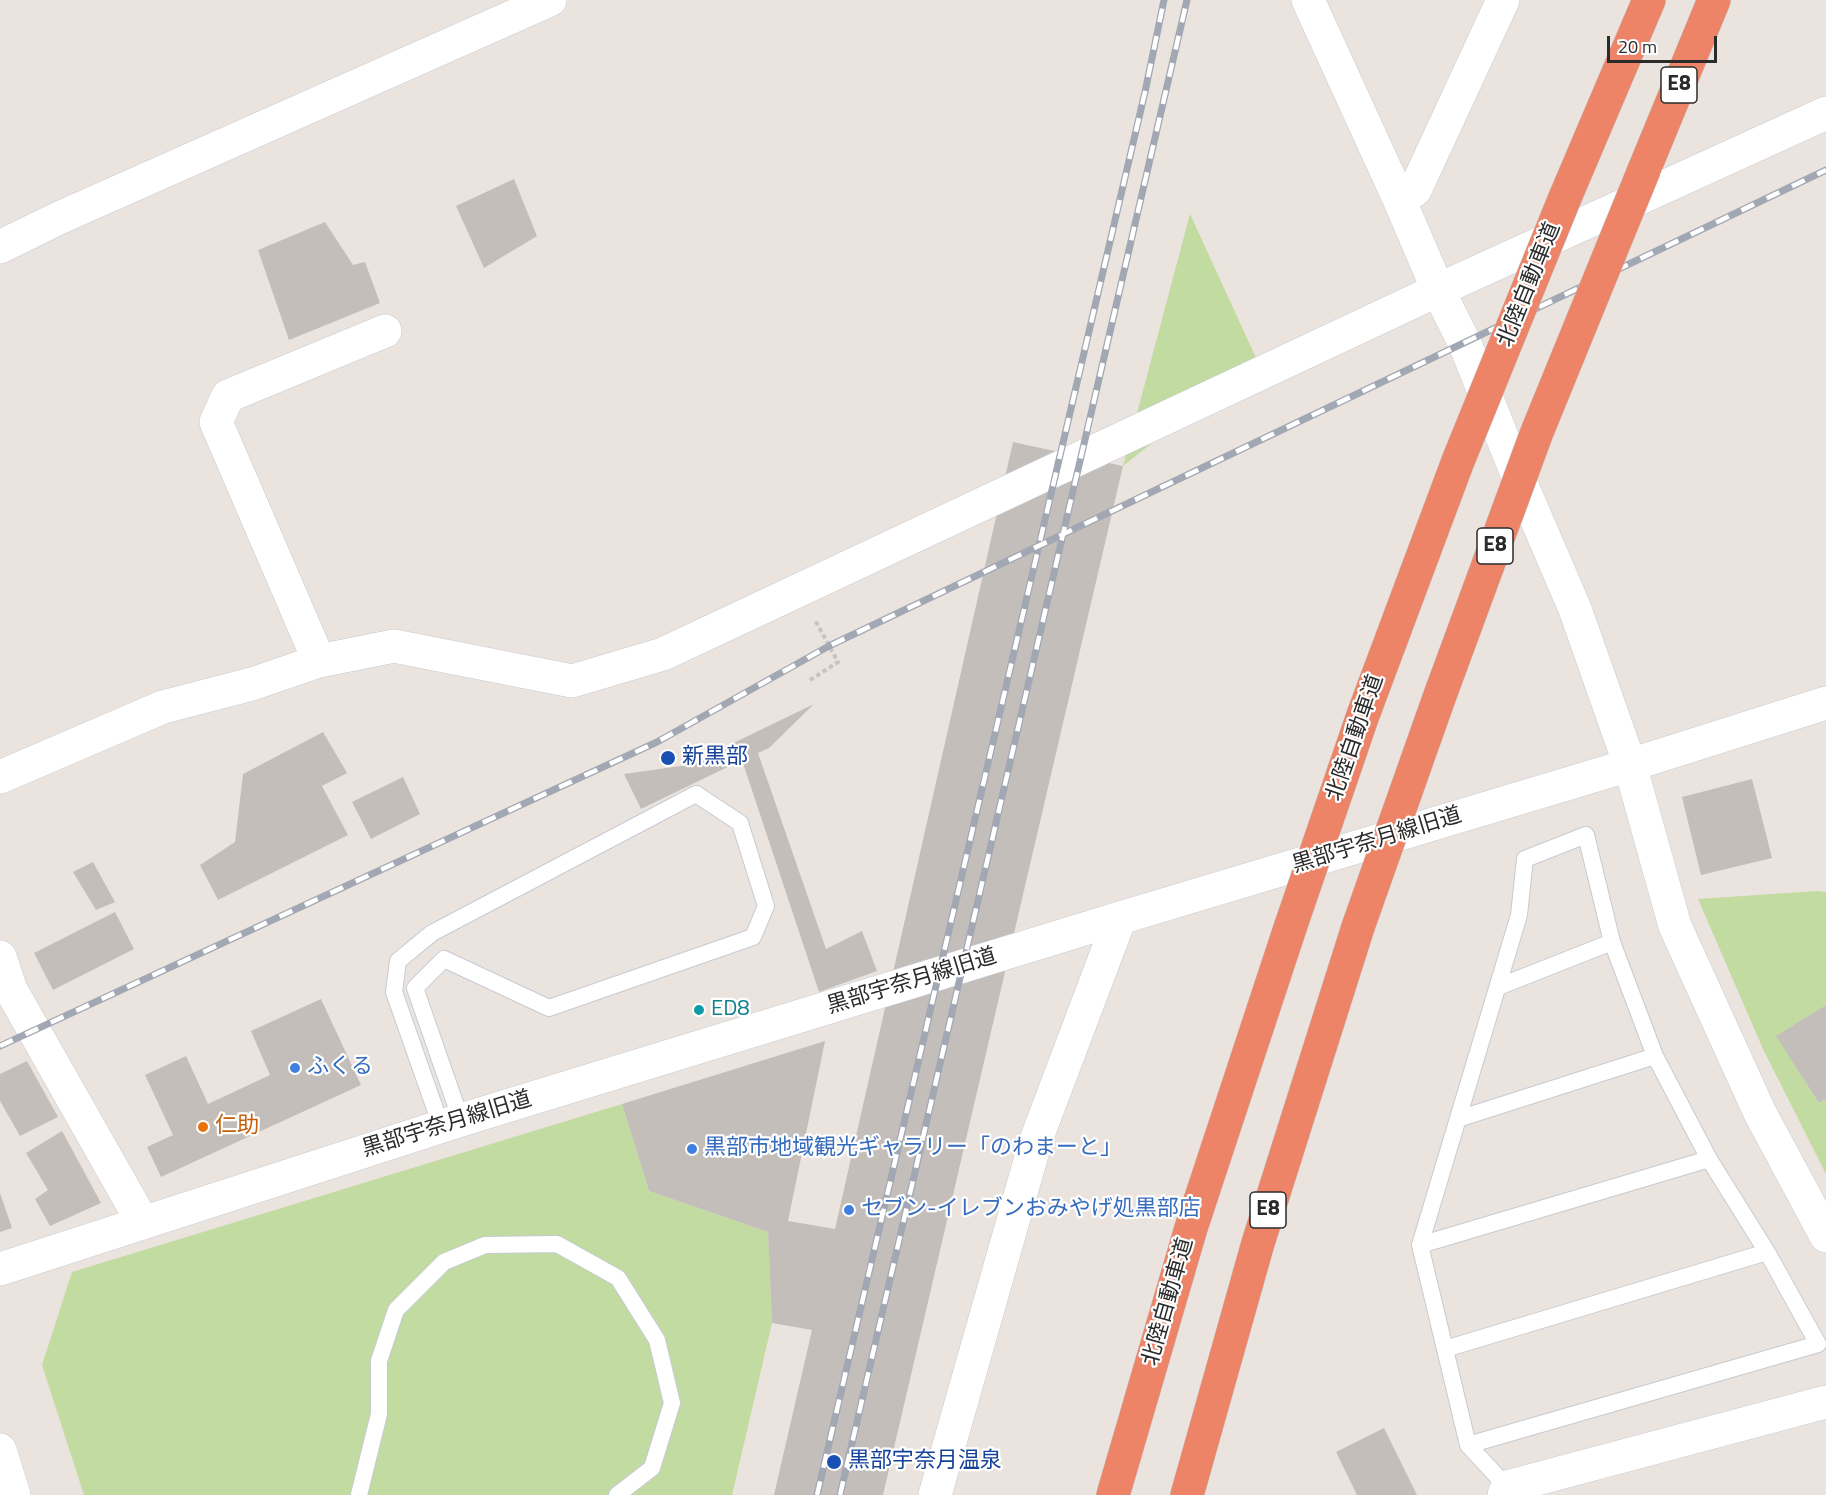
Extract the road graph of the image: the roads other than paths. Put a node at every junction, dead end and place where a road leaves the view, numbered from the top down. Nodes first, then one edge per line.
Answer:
1 (550, 0) edge
2 (1308, 0) edge
3 (1503, 0) edge
4 (1649, 0) edge
5 (1714, 0) edge
6 (1826, 113) edge
7 (1399, 199) junction
8 (0, 247) edge
9 (1438, 290) junction
10 (385, 331) dead end
11 (319, 662) junction
12 (1826, 703) edge
13 (1630, 765) junction
14 (0, 777) edge
15 (1120, 918) junction
16 (1612, 942) junction
17 (0, 957) edge
18 (1498, 987) junction
19 (5, 993) edge
20 (1655, 1056) junction
21 (1458, 1119) junction
22 (451, 1123) junction
23 (1709, 1159) junction
24 (143, 1223) junction
25 (1826, 1236) edge
26 (1420, 1245) junction
27 (1767, 1252) junction
28 (0, 1269) edge
29 (1445, 1349) junction
30 (1826, 1402) edge
31 (1468, 1445) junction
32 (0, 1450) edge
33 (1505, 1491) edge
34 (14, 1495) edge
35 (359, 1495) edge
36 (617, 1495) edge
37 (934, 1495) edge
38 (1113, 1495) edge
39 (1187, 1495) edge

1 - 8 street
2 - 7 street
3 - 7 street
4 - 38 highway, 北陸自動車道, bridge
5 - 39 highway, E8, bridge
6 - 9 street
7 - 9 street
9 - 11 street
9 - 13 street
10 - 11 street
11 - 14 street
12 - 13 street, 黒部宇奈月線旧道
13 - 15 street, 黒部宇奈月線旧道
13 - 25 street
15 - 22 street, 黒部宇奈月線旧道
15 - 37 street
16 - 18 lane
16 - 18 lane
16 - 20 lane
17 - 19 street
18 - 21 lane
19 - 24 street
20 - 21 lane
20 - 23 lane
21 - 26 lane
22 - 22 lane
22 - 24 street, 黒部宇奈月線旧道
23 - 26 lane
23 - 27 lane
24 - 28 street, 黒部宇奈月線旧道
26 - 29 lane
27 - 29 lane
27 - 31 lane
29 - 31 lane
30 - 33 street
31 - 33 lane
32 - 34 street
35 - 36 lane

